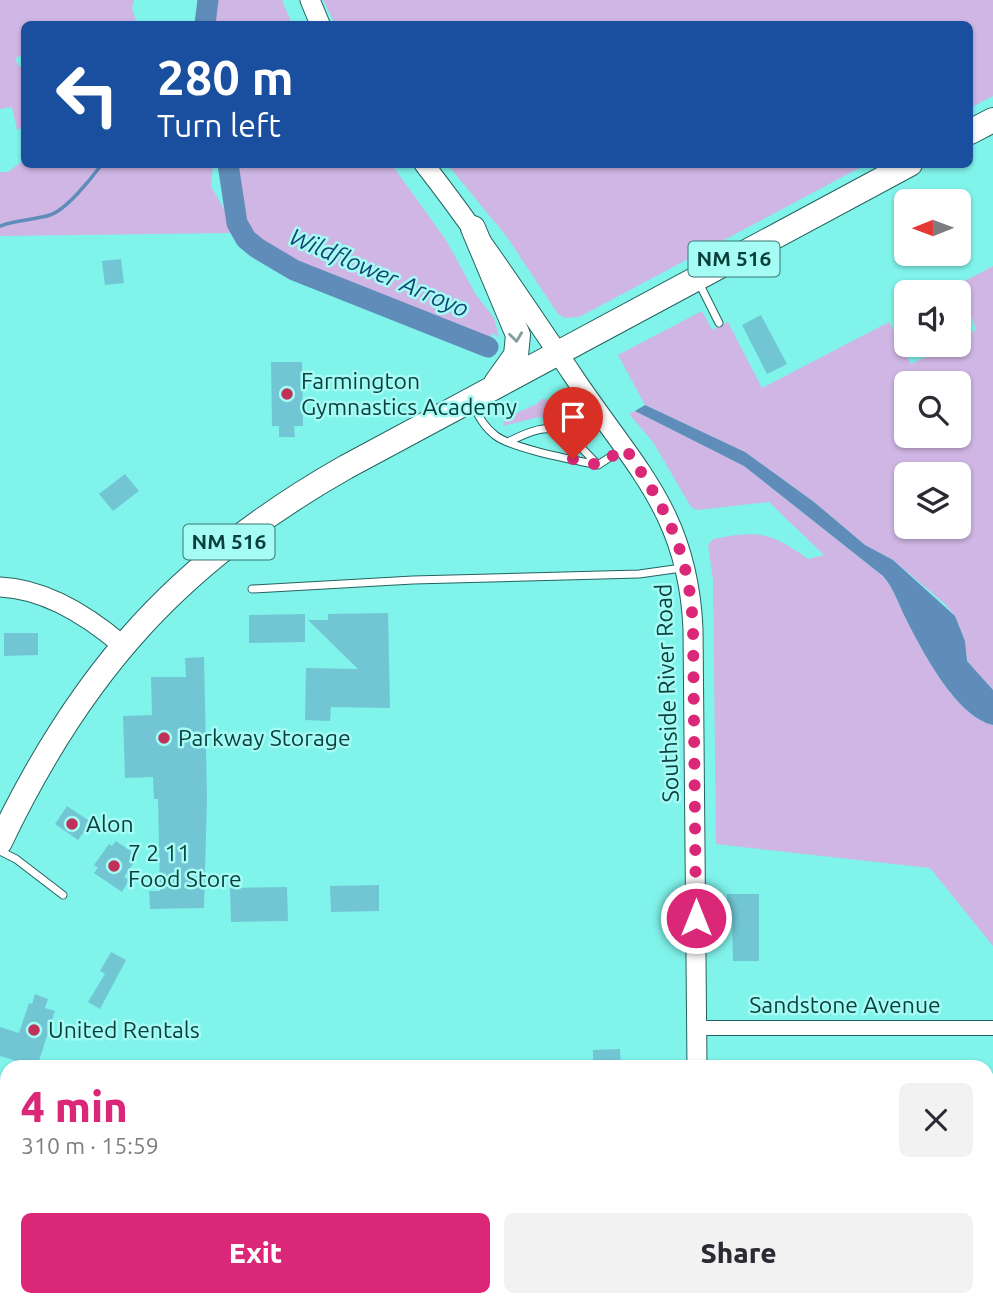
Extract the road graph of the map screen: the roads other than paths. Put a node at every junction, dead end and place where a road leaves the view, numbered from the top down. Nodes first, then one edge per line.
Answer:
1 (310, 0) edge
2 (319, 21) edge
3 (993, 120) edge
4 (973, 130) edge
5 (427, 168) edge
6 (903, 168) edge
7 (473, 228) junction
8 (697, 279) junction
9 (719, 323) dead end
10 (559, 354) junction
11 (479, 395) junction
12 (509, 441) junction
13 (625, 448) junction
14 (598, 465) junction
15 (686, 568) junction
16 (0, 587) edge
17 (252, 589) dead end
18 (122, 645) junction
19 (0, 842) edge
20 (0, 851) edge
21 (63, 895) dead end
22 (697, 1028) junction
23 (993, 1028) edge
24 (697, 1060) edge

1 - 2 main road
3 - 4 highway
5 - 7 main road, Southside River Road
6 - 8 highway, NM 516
7 - 10 main road, Southside River Road
7 -> 11 highway
8 - 9 lane
8 - 10 highway, NM 516
10 - 11 highway, NM 516
10 - 13 main road, Southside River Road
11 - 12 lane
11 - 18 highway, NM 516
12 - 14 lane
12 - 14 lane
13 - 14 lane
13 - 15 main road, Southside River Road
15 - 17 lane
15 - 22 main road, Southside River Road
16 - 18 main road
18 - 19 highway, NM 516
20 - 21 lane
22 - 23 street, Sandstone Avenue
22 - 24 main road, Southside River Road

